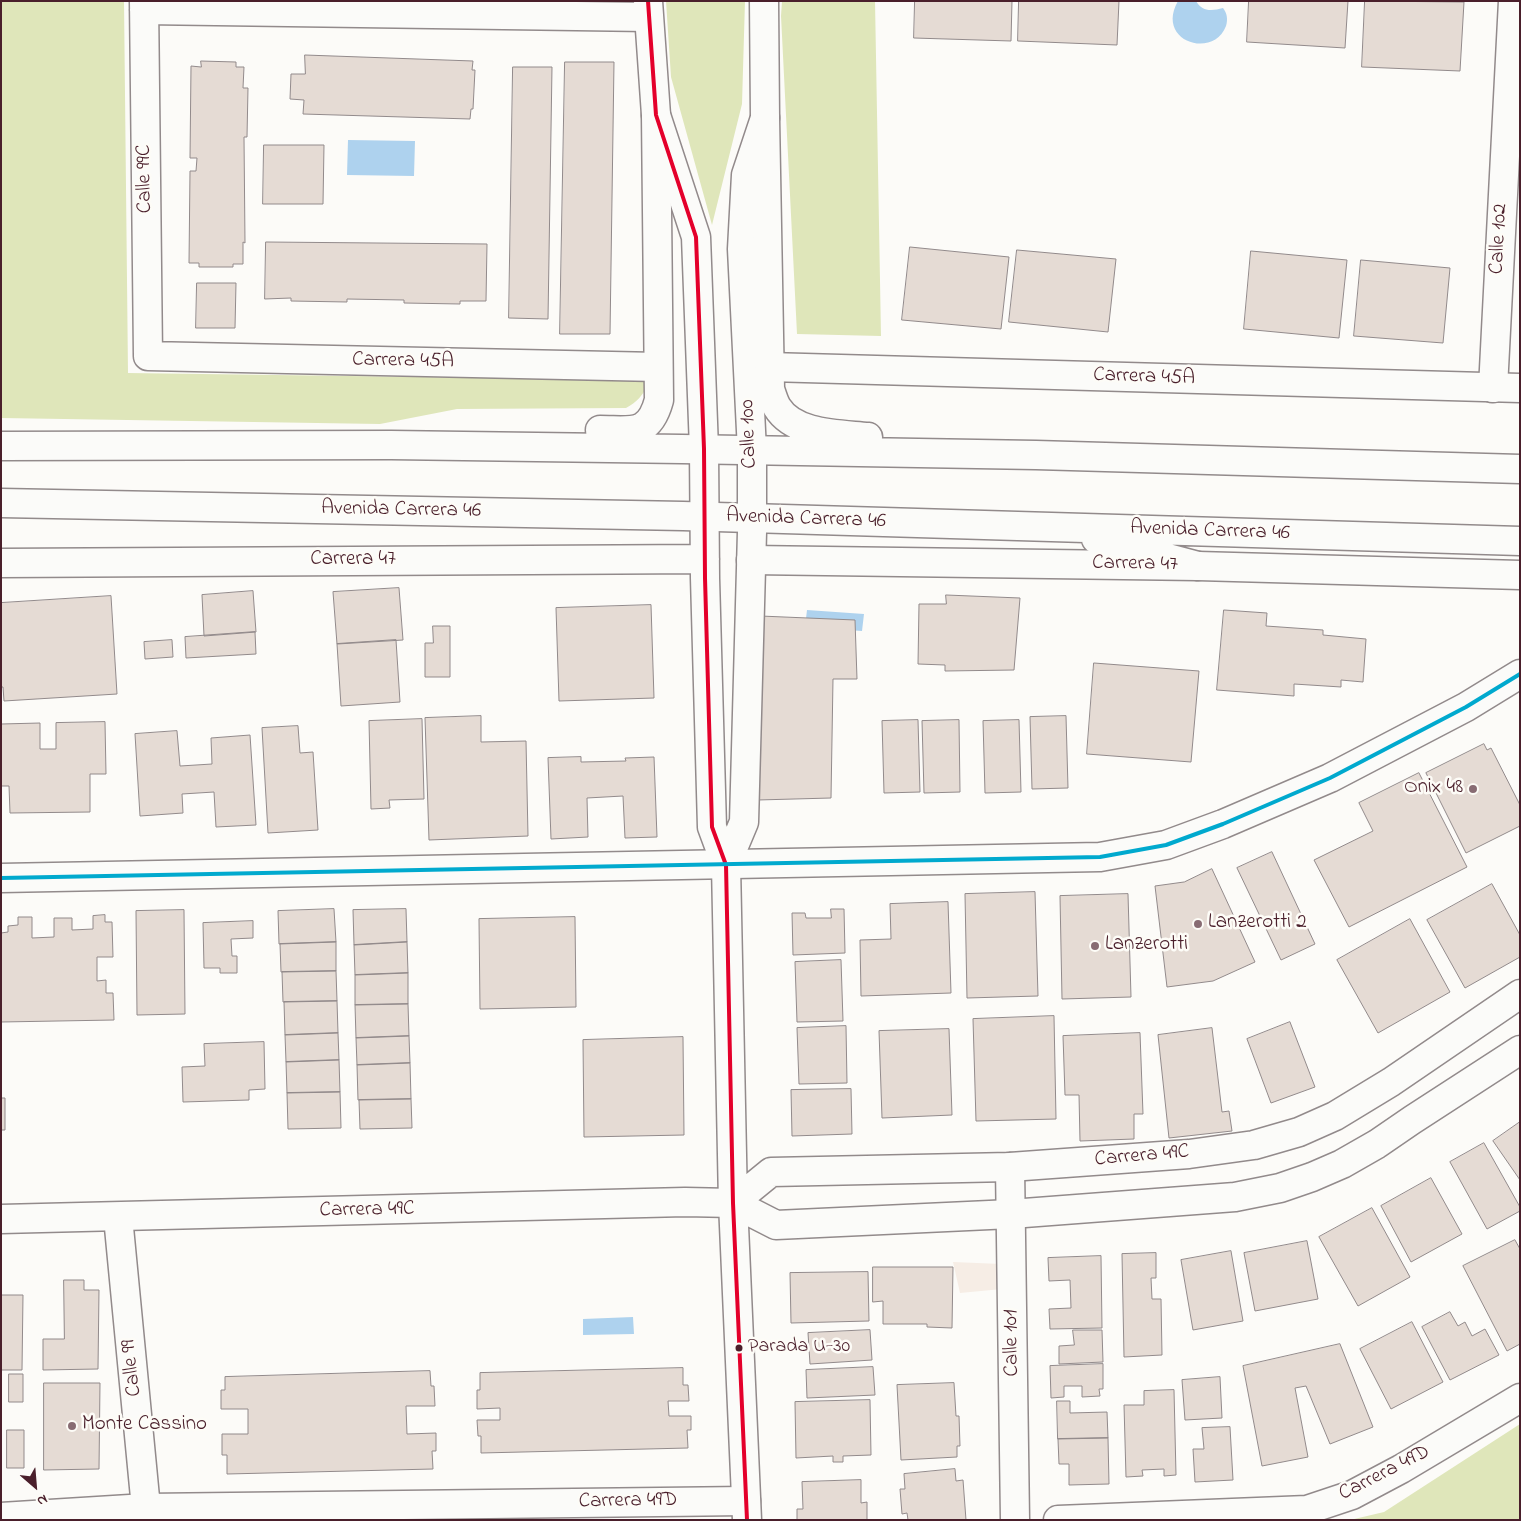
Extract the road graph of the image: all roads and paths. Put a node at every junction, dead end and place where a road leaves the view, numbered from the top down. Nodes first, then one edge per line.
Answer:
1 (764, 1) edge
2 (1513, 1) edge
3 (144, 6) edge
4 (648, 9) edge
5 (656, 115) junction
6 (765, 118) junction
7 (148, 356) joint
8 (658, 367) junction
9 (769, 367) junction
10 (1493, 388) junction
11 (1520, 388) edge
12 (1, 446) edge
13 (391, 446) junction
14 (704, 449) junction
15 (752, 451) junction
16 (1036, 455) junction
17 (1520, 469) edge
18 (1, 503) edge
19 (704, 517) junction
20 (752, 519) junction
21 (1051, 528) junction
22 (1520, 541) edge
23 (705, 559) junction
24 (751, 560) junction
25 (1, 563) edge
26 (1198, 566) junction
27 (1520, 575) edge
28 (1520, 674) edge
29 (726, 865) junction
30 (1, 878) edge
31 (1520, 994) edge
32 (1520, 1050) edge
33 (1010, 1167) junction
34 (733, 1203) junction
35 (1011, 1214) junction
36 (118, 1217) junction
37 (1, 1219) edge
38 (1520, 1398) edge
39 (746, 1510) edge
40 (146, 1514) edge
41 (1, 1517) edge
42 (1015, 1520) edge
43 (1058, 1520) edge

1 - 6 street, Calle 100
2 - 10 street, Calle 102
3 - 4 street
3 - 7 street, Calle 99C
4 - 5 street, Calle 100
5 - 8 street
5 - 14 street, Calle 100
6 - 9 street
6 - 15 street, Calle 100
7 - 8 street, Carrera 45A
8 - 13 street
9 - 10 street, Carrera 45A
9 - 16 street
10 - 11 street, Carrera 45A
12 - 13 street
13 - 14 street
14 - 15 street
14 - 19 street, Calle 100
15 - 16 street
15 - 20 street, Calle 100
16 - 17 street
18 - 19 street, Avenida Carrera 46
19 - 20 street, Avenida Carrera 46
19 - 23 street, Calle 100
20 - 21 street, Avenida Carrera 46
20 - 24 street, Calle 100
21 - 22 street, Avenida Carrera 46
21 - 26 street
23 - 25 street, Carrera 47
23 - 29 street, Calle 100
24 - 26 street, Carrera 47
24 - 29 street, Calle 100
26 - 27 street, Carrera 47
28 - 29 street
29 - 30 street
29 - 34 street, Calle 100
31 - 33 street, Carrera 49C
32 - 35 street, Carrera 49C
33 - 34 street, Carrera 49C
33 - 35 street, Calle 101
34 - 35 street, Carrera 49C
34 - 36 street, Carrera 49C
34 - 39 street, Calle 100
35 - 42 street, Calle 101
36 - 37 street, Carrera 49C
36 - 40 street, Calle 99
38 - 43 street, Carrera 49D
39 - 40 street, Carrera 49D
40 - 41 street, Carrera 49D

